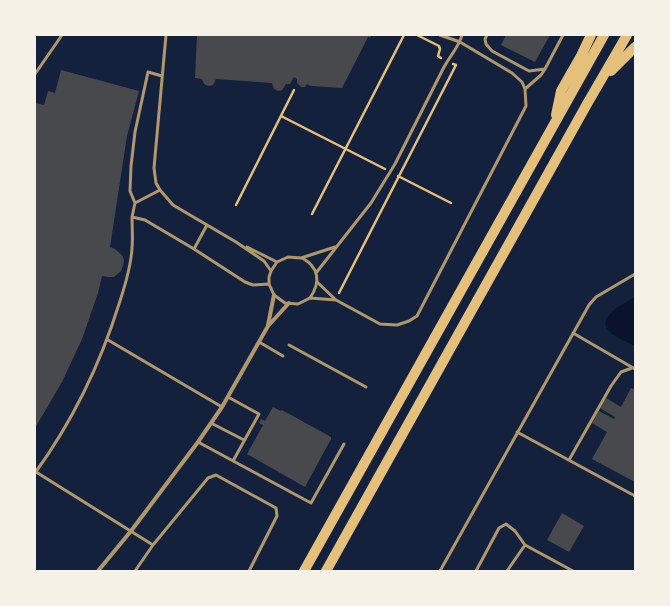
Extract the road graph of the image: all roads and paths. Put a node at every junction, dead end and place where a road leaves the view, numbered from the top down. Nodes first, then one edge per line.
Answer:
1 (62, 35) edge
2 (166, 35) edge
3 (404, 35) edge
4 (440, 35) edge
5 (462, 35) edge
6 (487, 35) edge
7 (563, 35) edge
8 (591, 35) edge
9 (604, 35) edge
10 (627, 35) edge
11 (460, 42) junction
12 (635, 47) edge
13 (545, 70) junction
14 (35, 74) edge
15 (162, 76) junction
16 (603, 78) junction
17 (525, 89) junction
18 (294, 90) dead end
19 (281, 116) junction
20 (554, 125) junction
21 (345, 149) junction
22 (391, 172) junction
23 (160, 190) junction
24 (135, 203) junction
25 (451, 203) dead end
26 (236, 205) dead end
27 (312, 214) dead end
28 (132, 217) junction
29 (207, 225) junction
30 (236, 242) junction
31 (335, 247) junction
32 (194, 249) junction
33 (301, 258) junction
34 (277, 262) junction
35 (271, 271) junction
36 (316, 273) junction
37 (635, 274) edge
38 (317, 282) junction
39 (269, 284) junction
40 (274, 295) junction
41 (310, 298) junction
42 (336, 300) junction
43 (287, 303) junction
44 (268, 326) junction
45 (573, 333) junction
46 (108, 340) junction
47 (259, 342) junction
48 (289, 345) dead end
49 (283, 356) dead end
50 (633, 368) edge
51 (366, 387) dead end
52 (228, 397) junction
53 (222, 407) junction
54 (211, 422) junction
55 (517, 432) junction
56 (244, 440) junction
57 (198, 442) junction
58 (344, 444) dead end
59 (569, 460) junction
60 (234, 461) junction
61 (36, 472) edge
62 (635, 496) edge
63 (131, 531) junction
64 (524, 544) junction
65 (153, 545) junction
66 (98, 571) edge
67 (136, 571) edge
68 (248, 571) edge
69 (304, 571) edge
70 (326, 571) edge
71 (440, 571) edge
72 (476, 571) edge
73 (507, 571) edge
74 (573, 571) edge

1 - 14 lane
2 - 15 lane
3 - 21 path
4 - 11 lane
5 - 11 lane
6 - 13 lane
7 - 13 lane
8 - 20 highway
9 - 20 highway
10 - 16 highway
11 - 17 lane
11 - 22 lane
12 - 16 highway
13 - 17 lane
15 - 23 lane
15 - 24 lane
16 - 70 highway
17 - 42 lane
18 - 19 path
19 - 21 path
19 - 26 path
20 - 69 highway
21 - 22 path
21 - 27 path
22 - 25 path
22 - 31 lane
23 - 24 lane
23 - 29 lane
24 - 28 lane
28 - 32 lane
28 - 46 lane
29 - 30 lane
29 - 32 lane
30 - 34 lane
30 - 35 lane
31 - 33 lane
31 - 36 lane
32 - 39 lane
33 - 34 lane
33 - 36 lane
34 - 35 lane
35 - 39 lane
36 - 38 lane
37 - 45 lane
38 - 41 lane
38 - 42 lane
39 - 40 lane
40 - 43 lane
40 - 44 street
41 - 42 lane
41 - 43 lane
43 - 44 street
44 - 47 street
45 - 50 lane
45 - 55 lane
46 - 53 lane
46 - 61 lane
47 - 49 lane
47 - 52 street
48 - 51 lane
50 - 59 lane
52 - 53 street
52 - 56 lane
53 - 54 street
54 - 56 lane
54 - 57 street
55 - 59 lane
55 - 71 lane
56 - 60 lane
57 - 60 lane
57 - 63 street
58 - 60 lane
59 - 62 lane
61 - 63 lane
63 - 65 lane
63 - 66 street
64 - 72 lane
64 - 73 lane
64 - 74 lane
65 - 67 lane
65 - 68 lane

